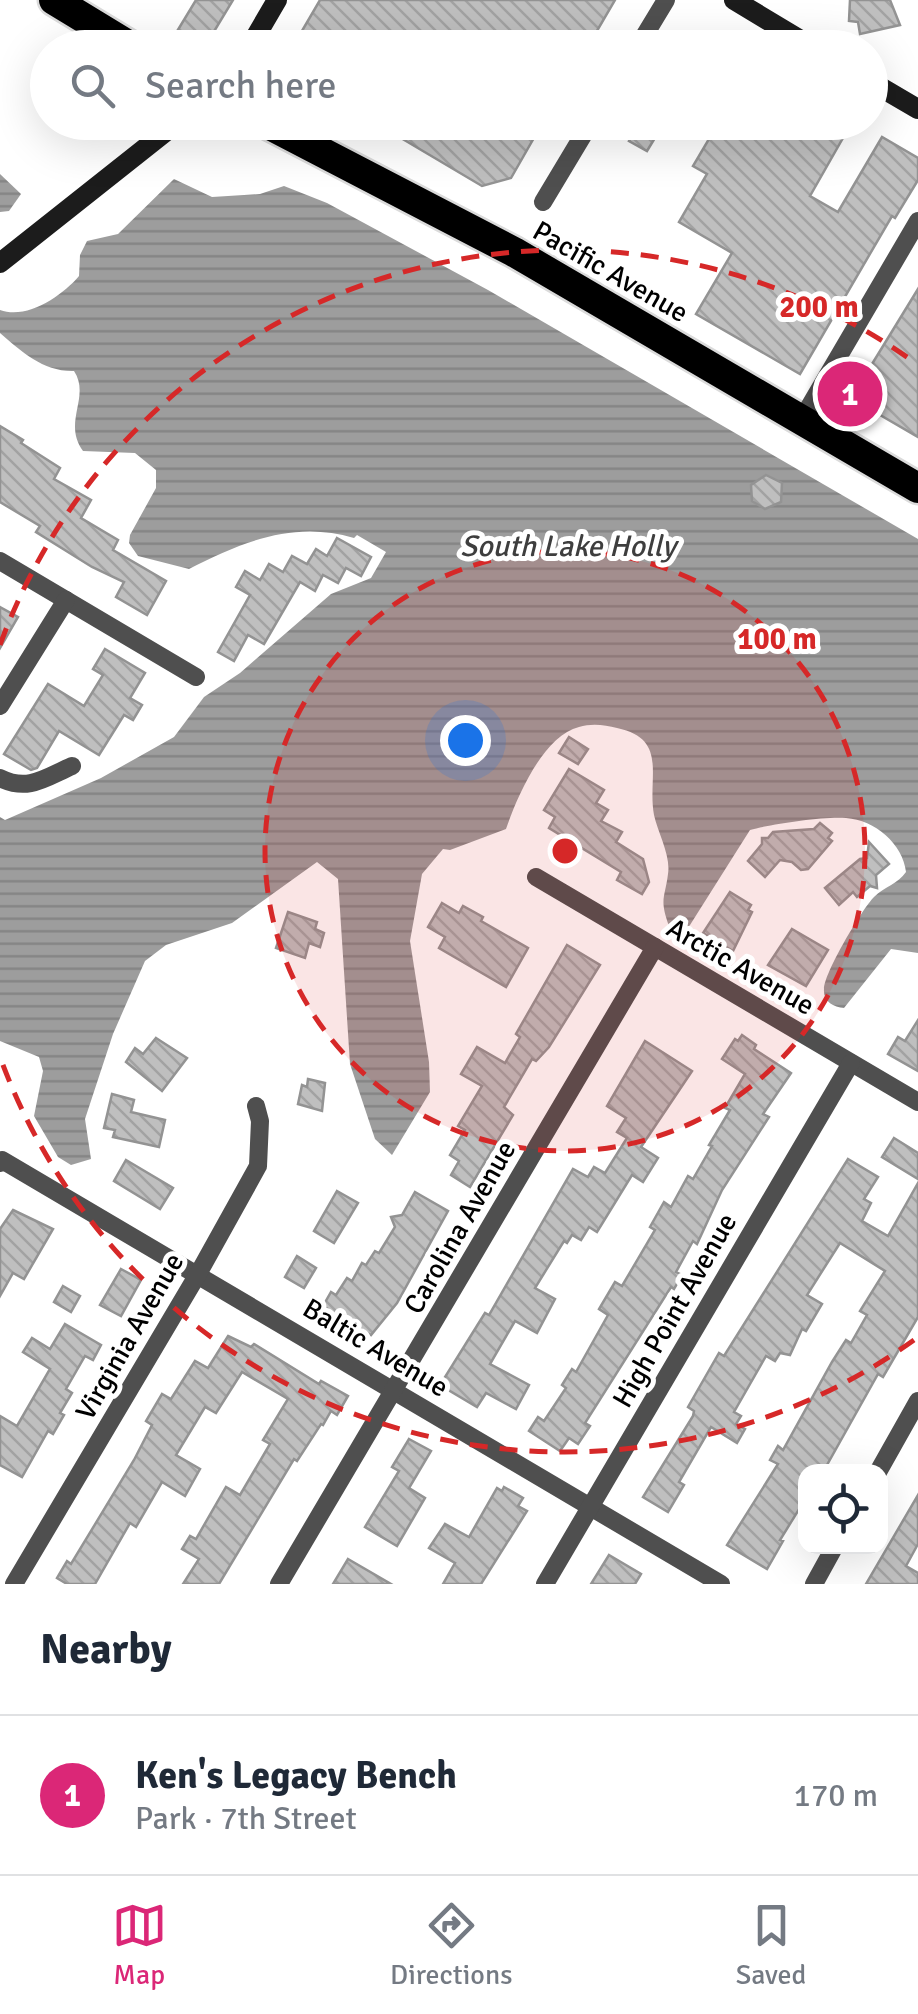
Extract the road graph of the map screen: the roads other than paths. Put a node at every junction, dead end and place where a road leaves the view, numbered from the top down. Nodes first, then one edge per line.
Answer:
1 (54, 0) edge
2 (276, 0) edge
3 (666, 0) edge
4 (734, 0) edge
5 (103, 30) edge
6 (258, 30) edge
7 (648, 30) edge
8 (784, 30) edge
9 (888, 91) edge
10 (918, 109) edge
11 (155, 140) edge
12 (299, 140) edge
13 (580, 140) edge
14 (543, 202) dead end
15 (918, 221) edge
16 (0, 263) edge
17 (802, 419) junction
18 (918, 488) edge
19 (0, 561) edge
20 (66, 600) junction
21 (196, 677) dead end
22 (0, 706) edge
23 (72, 766) dead end
24 (0, 778) edge
25 (536, 877) dead end
26 (654, 947) junction
27 (852, 1063) junction
28 (918, 1102) edge
29 (256, 1106) dead end
30 (1, 1162) edge
31 (198, 1274) junction
32 (395, 1390) junction
33 (918, 1401) edge
34 (883, 1464) edge
35 (590, 1507) junction
36 (831, 1554) edge
37 (14, 1584) edge
38 (278, 1584) edge
39 (544, 1584) edge
40 (721, 1584) edge
41 (814, 1584) edge

1 - 5 highway
2 - 6 main road
3 - 7 street
4 - 8 main road
9 - 10 main road
11 - 16 main road
12 - 17 highway, Pacific Avenue
13 - 14 street
15 - 17 street
17 - 18 highway, Pacific Avenue
19 - 20 street
20 - 21 street
20 - 22 street
23 - 24 street
25 - 26 street, Arctic Avenue
26 - 27 street, Arctic Avenue
26 - 32 street, Carolina Avenue
27 - 28 street, Arctic Avenue
27 - 35 street, High Point Avenue
29 - 31 street, Virginia Avenue
30 - 31 street, Baltic Avenue
31 - 32 street, Baltic Avenue
31 - 37 street, Virginia Avenue
32 - 35 street, Baltic Avenue
32 - 38 street, Carolina Avenue
33 - 34 street
35 - 39 street, High Point Avenue
35 - 40 street, Baltic Avenue
36 - 41 street

